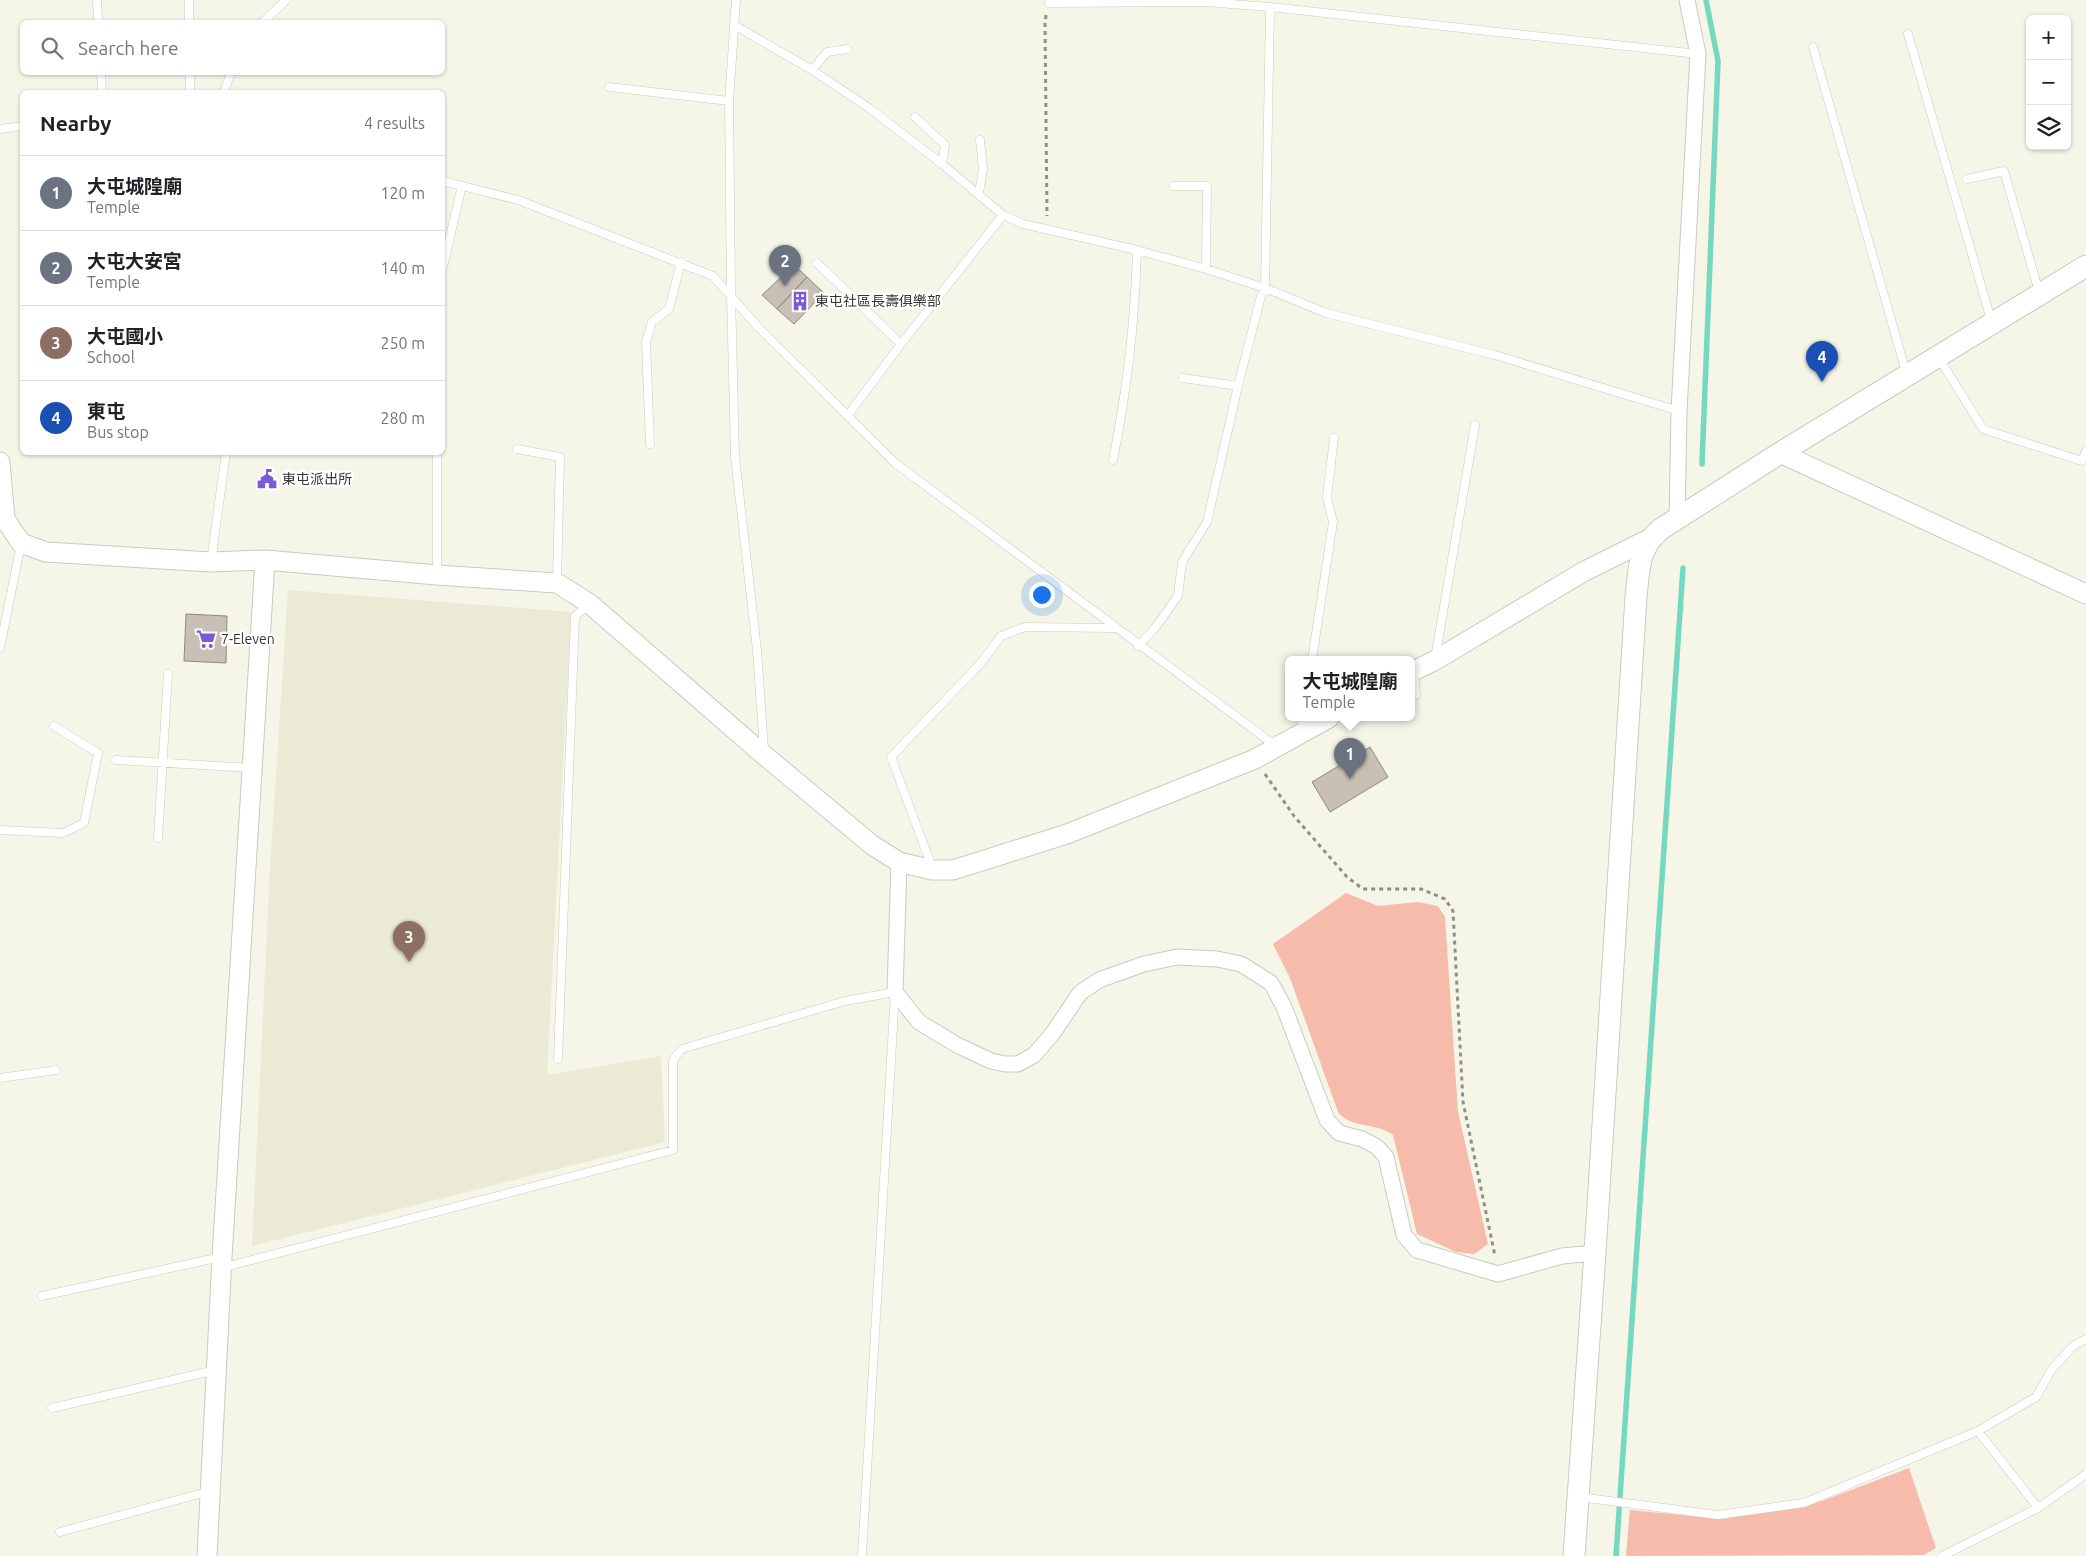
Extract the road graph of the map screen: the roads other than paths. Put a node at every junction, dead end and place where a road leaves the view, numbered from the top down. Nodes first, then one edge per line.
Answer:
1 (97, 0) edge
2 (189, 0) edge
3 (286, 0) edge
4 (736, 0) edge
5 (1687, 0) edge
6 (1049, 3) road end
7 (1270, 7) junction
8 (98, 20) edge
9 (189, 20) edge
10 (264, 20) edge
11 (734, 24) junction
12 (1908, 34) dead end
13 (1813, 46) dead end
14 (847, 49) dead end
15 (1698, 54) junction
16 (812, 70) junction
17 (101, 75) edge
18 (190, 75) edge
19 (230, 75) edge
20 (609, 87) dead end
21 (102, 90) edge
22 (190, 90) edge
23 (225, 90) edge
24 (730, 100) junction
25 (915, 117) dead end
26 (20, 126) edge
27 (0, 129) edge
28 (980, 140) dead end
29 (942, 164) junction
30 (1967, 179) dead end
31 (445, 182) edge
32 (462, 186) junction
33 (1174, 186) dead end
34 (978, 193) junction
35 (1003, 215) junction
36 (1137, 250) junction
37 (445, 258) edge
38 (681, 262) junction
39 (817, 263) dead end
40 (2086, 266) edge
41 (1206, 269) junction
42 (1265, 288) junction
43 (731, 294) junction
44 (2040, 294) junction
45 (1992, 323) junction
46 (901, 344) junction
47 (1938, 355) junction
48 (1907, 374) junction
49 (1184, 378) dead end
50 (1238, 386) junction
51 (1679, 411) junction
52 (848, 415) junction
53 (1475, 425) dead end
54 (1334, 438) dead end
55 (650, 444) dead end
56 (517, 449) dead end
57 (2086, 451) edge
58 (1780, 453) junction
59 (226, 455) edge
60 (437, 455) edge
61 (1114, 460) dead end
62 (0, 462) edge
63 (1677, 519) junction
64 (1650, 538) junction
65 (21, 543) junction
66 (265, 560) junction
67 (212, 562) junction
68 (437, 576) junction
69 (557, 583) junction
70 (2086, 594) edge
71 (590, 604) junction
72 (1116, 628) junction
73 (1138, 646) junction
74 (0, 648) edge
75 (1313, 656) edge
76 (1434, 660) junction
77 (1415, 670) edge
78 (168, 674) dead end
79 (1415, 688) edge
80 (1416, 696) dead end
81 (1319, 721) edge
82 (54, 726) dead end
83 (1302, 726) edge
84 (1277, 747) junction
85 (764, 755) junction
86 (116, 760) dead end
87 (163, 763) junction
88 (252, 768) junction
89 (0, 830) edge
90 (158, 838) dead end
91 (899, 862) junction
92 (932, 870) junction
93 (894, 992) junction
94 (558, 1059) dead end
95 (56, 1070) dead end
96 (0, 1078) edge
97 (1595, 1252) junction
98 (222, 1262) junction
99 (42, 1296) dead end
100 (2086, 1339) edge
101 (216, 1370) junction
102 (52, 1408) dead end
103 (1978, 1431) junction
104 (2086, 1474) edge
105 (211, 1491) junction
106 (1578, 1497) junction
107 (2038, 1508) junction
108 (60, 1532) dead end
109 (207, 1556) edge
110 (862, 1556) edge
111 (1574, 1556) edge
112 (1942, 1556) edge

1 - 8 lane
2 - 9 lane
3 - 10 lane
4 - 11 lane
5 - 15 street
6 - 7 lane
7 - 15 lane
7 - 42 lane
11 - 16 lane
11 - 24 lane
12 - 45 lane
13 - 48 lane
14 - 16 lane
15 - 51 street
16 - 29 lane
17 - 21 lane
18 - 22 lane
19 - 23 lane
20 - 24 lane
24 - 43 lane
25 - 29 lane
26 - 27 lane
28 - 34 lane
29 - 34 lane
30 - 44 lane
31 - 32 lane
32 - 37 lane
32 - 38 lane
33 - 41 lane
34 - 35 lane
35 - 36 lane
35 - 46 lane
36 - 41 lane
36 - 61 lane
38 - 43 lane
38 - 55 lane
39 - 46 lane
40 - 44 main road
41 - 42 lane
42 - 50 lane
42 - 51 lane
43 - 52 lane
43 - 85 lane
44 - 45 main road
45 - 47 main road
46 - 52 lane
47 - 48 main road
47 - 57 lane
48 - 58 main road
49 - 50 lane
50 - 73 lane
51 - 63 street
52 - 72 lane
53 - 76 lane
54 - 75 lane
56 - 69 lane
58 - 63 main road
58 - 70 street
59 - 67 lane
60 - 68 lane
62 - 65 street
63 - 64 main road
64 - 76 street
64 - 97 main road
65 - 67 street
65 - 74 lane
66 - 67 street
66 - 68 street
66 - 88 street
68 - 69 street
69 - 71 street
71 - 85 street
71 - 94 lane
72 - 73 lane
72 - 92 lane
73 - 84 lane
76 - 77 street
78 - 87 lane
79 - 80 lane
81 - 83 street
82 - 89 lane
83 - 84 street
84 - 92 street
85 - 91 street
86 - 87 lane
87 - 88 lane
87 - 90 lane
88 - 98 street
91 - 92 street
91 - 93 street
93 - 97 street
93 - 98 lane
93 - 110 lane
95 - 96 lane
97 - 106 main road
98 - 99 lane
98 - 101 street
100 - 103 lane
101 - 102 lane
101 - 105 street
103 - 106 lane
103 - 107 lane
104 - 107 lane
105 - 108 lane
105 - 109 street
106 - 111 main road
107 - 112 lane

